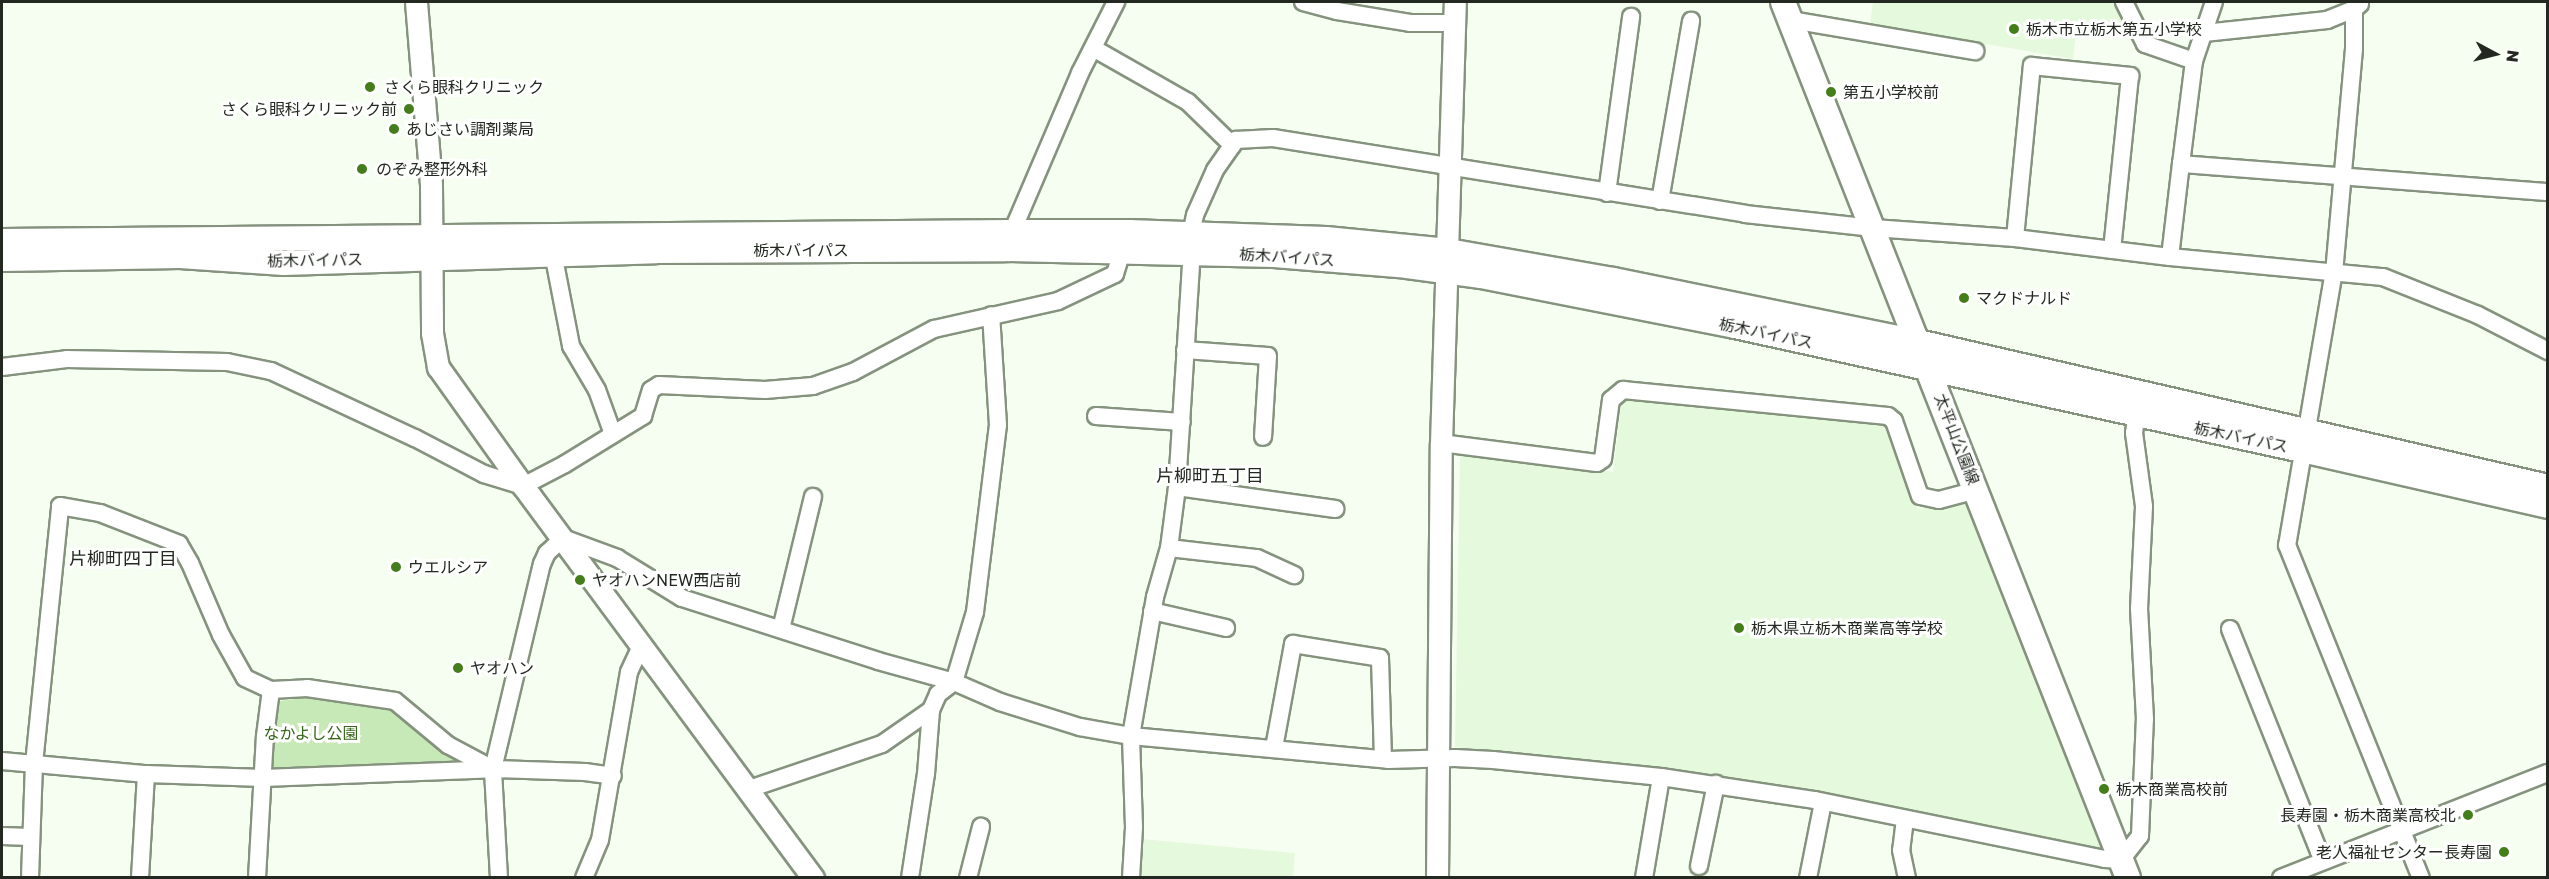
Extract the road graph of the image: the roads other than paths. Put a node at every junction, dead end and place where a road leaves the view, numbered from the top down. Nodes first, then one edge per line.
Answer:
1 (416, 2) edge
2 (1116, 2) edge
3 (1303, 2) edge
4 (1455, 2) edge
5 (2124, 2) edge
6 (2214, 2) edge
7 (2358, 5) edge
8 (1787, 11) edge
9 (1631, 17) dead end
10 (1692, 21) dead end
11 (1455, 23) junction
12 (2204, 33) junction
13 (1093, 48) junction
14 (1975, 51) dead end
15 (2194, 61) junction
16 (1232, 145) junction
17 (2181, 164) junction
18 (1450, 168) junction
19 (2342, 178) junction
20 (2547, 192) edge
21 (1607, 193) junction
22 (1660, 201) junction
23 (1874, 228) junction
24 (1012, 232) junction
25 (2015, 238) junction
26 (1192, 243) junction
27 (5, 245) edge
28 (432, 247) junction
29 (2112, 250) junction
30 (1122, 251) junction
31 (553, 253) junction
32 (2169, 257) junction
33 (1448, 261) junction
34 (2334, 272) junction
35 (991, 315) junction
36 (1918, 342) junction
37 (1185, 350) junction
38 (2547, 351) edge
39 (2, 368) edge
40 (1929, 368) junction
41 (2138, 405) junction
42 (1096, 416) dead end
43 (1182, 422) junction
44 (613, 435) junction
45 (1263, 437) dead end
46 (2304, 441) junction
47 (1441, 443) junction
48 (522, 486) junction
49 (1178, 487) junction
50 (2547, 487) edge
51 (1977, 490) junction
52 (813, 498) dead end
53 (2547, 506) edge
54 (1335, 509) dead end
55 (563, 538) junction
56 (1169, 548) junction
57 (1294, 574) dead end
58 (1152, 611) junction
59 (1226, 628) dead end
60 (781, 629) junction
61 (2230, 629) dead end
62 (642, 644) junction
63 (954, 681) junction
64 (271, 690) junction
65 (931, 710) junction
66 (1131, 736) junction
67 (1274, 748) junction
68 (1439, 758) junction
69 (1383, 759) junction
70 (2, 761) edge
71 (34, 764) junction
72 (493, 769) junction
73 (2547, 773) edge
74 (146, 774) junction
75 (613, 776) junction
76 (1661, 777) junction
77 (262, 778) junction
78 (1716, 784) junction
79 (749, 789) junction
80 (1823, 802) junction
81 (1905, 819) junction
82 (981, 827) dead end
83 (2403, 830) junction
84 (2, 836) edge
85 (32, 837) junction
86 (2323, 861) junction
87 (1699, 866) dead end
88 (2125, 869) edge
89 (30, 878) edge
90 (140, 878) edge
91 (256, 878) edge
92 (499, 878) edge
93 (584, 878) edge
94 (813, 878) edge
95 (910, 878) edge
96 (968, 878) edge
97 (1131, 878) edge
98 (1437, 878) edge
99 (1644, 878) edge
100 (1808, 878) edge
101 (1907, 878) edge
102 (2281, 878) edge
103 (2421, 878) edge

1 - 28 street
2 - 13 street
3 - 11 street
4 - 11 street
5 - 15 street
6 - 12 street
7 - 12 street
7 - 19 street
8 - 14 street
8 - 23 main road, 太平山公園線
9 - 21 street
10 - 22 street
11 - 18 street
12 - 15 street
13 - 16 street
13 - 24 street
15 - 17 street
16 - 18 street
16 - 26 street
17 - 19 street
17 - 32 street
18 - 21 street
18 - 33 street
19 - 20 street
19 - 34 street
21 - 22 street
22 - 23 street
23 - 25 street
23 - 36 main road, 太平山公園線
24 - 26 main road, 栃木バイパス
24 - 28 main road, 栃木バイパス
25 - 29 street
25 - 29 street
26 - 30 main road, 栃木バイパス
26 - 33 main road, 栃木バイパス
26 - 37 street
27 - 28 main road, 栃木バイパス
28 - 31 main road, 栃木バイパス
28 - 48 street
29 - 32 street
30 - 31 main road, 栃木バイパス
30 - 35 street
31 - 44 street
32 - 34 street
33 - 36 main road, 栃木バイパス
33 - 40 main road, 栃木バイパス
33 - 47 street
34 - 38 street
34 - 46 street
35 - 44 street
35 - 63 street
36 - 40 main road, 太平山公園線
36 - 41 main road, 栃木バイパス
37 - 43 street
37 - 45 street
39 - 48 street
40 - 41 main road, 栃木バイパス
40 - 51 main road, 太平山公園線
41 - 46 main road, 栃木バイパス
41 - 88 street
42 - 43 street
43 - 49 street
44 - 48 street
46 - 50 main road, 栃木バイパス
46 - 53 main road, 栃木バイパス
46 - 83 street
47 - 51 street
47 - 68 street
48 - 55 street
49 - 54 street
49 - 56 street
51 - 88 main road, 太平山公園線
52 - 60 street
55 - 60 street
55 - 62 street
55 - 72 street
56 - 57 street
56 - 58 street
58 - 59 street
58 - 66 street
60 - 63 street
61 - 86 street
62 - 75 street
62 - 79 street
63 - 65 street
63 - 66 street
64 - 71 street
64 - 72 street
64 - 77 street
65 - 79 street
65 - 95 street
66 - 67 street
66 - 97 street
67 - 69 street
67 - 69 street
68 - 69 street
68 - 76 street
68 - 98 street
70 - 71 street
71 - 74 street
71 - 85 street
72 - 75 street
72 - 77 street
72 - 92 street
73 - 83 street
74 - 77 street
74 - 90 street
75 - 93 street
76 - 78 street
76 - 99 street
77 - 91 street
78 - 80 street
78 - 87 street
79 - 94 street
80 - 81 street
80 - 100 street
81 - 88 street
81 - 101 street
82 - 96 street
83 - 86 street
83 - 103 street
84 - 85 street
85 - 89 street
86 - 102 street

